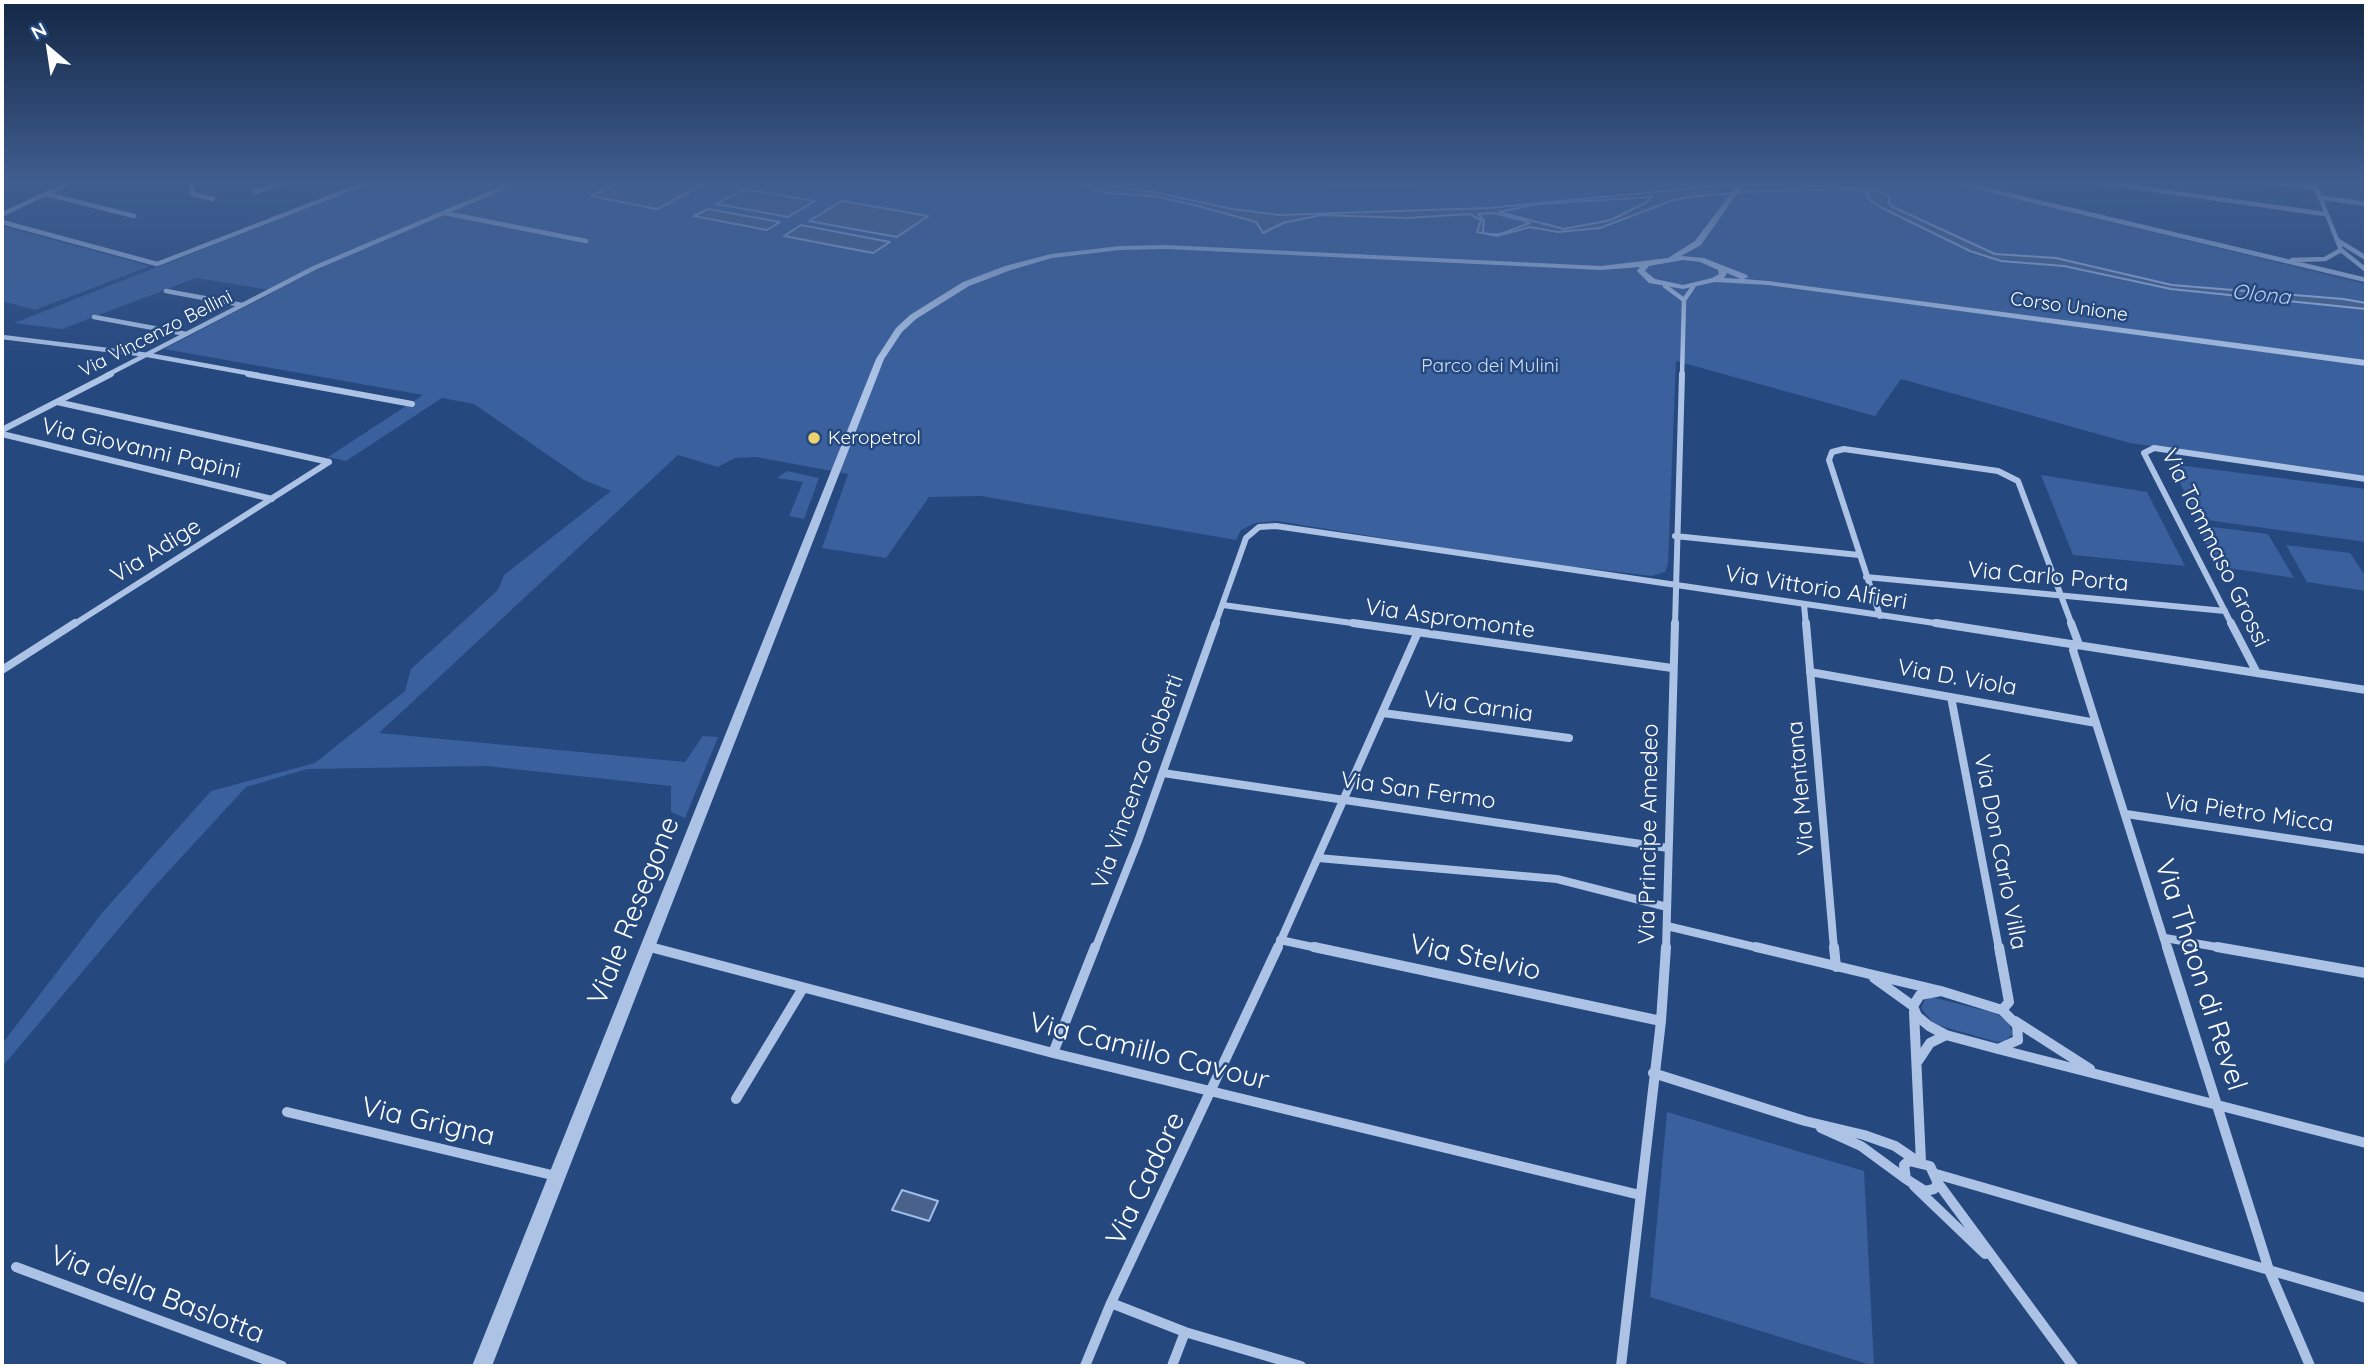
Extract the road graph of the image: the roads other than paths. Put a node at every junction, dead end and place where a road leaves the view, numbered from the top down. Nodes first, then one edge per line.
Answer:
1 (90, 246) edge
2 (204, 246) edge
3 (366, 246) edge
4 (1693, 246) edge
5 (1700, 246) edge
6 (2217, 246) edge
7 (2339, 246) edge
8 (2346, 246) edge
9 (2341, 250) junction
10 (2366, 257) edge
11 (1672, 258) junction
12 (2275, 260) junction
13 (1711, 263) junction
14 (1646, 264) junction
15 (1601, 268) junction
16 (1722, 270) junction
17 (2366, 270) edge
18 (2366, 279) edge
19 (1652, 281) junction
20 (1715, 281) junction
21 (1768, 283) junction
22 (1665, 286) junction
23 (1693, 287) junction
24 (166, 291) dead end
25 (1684, 300) junction
26 (243, 305) junction
27 (94, 317) dead end
28 (187, 334) junction
29 (2, 337) edge
30 (148, 355) junction
31 (2366, 363) edge
32 (56, 402) junction
33 (412, 404) dead end
34 (2, 432) edge
35 (835, 475) joint
36 (2366, 479) edge
37 (272, 499) junction
38 (1259, 527) joint
39 (1675, 536) junction
40 (1859, 555) junction
41 (1866, 577) junction
42 (1677, 583) junction
43 (2063, 596) junction
44 (1804, 605) junction
45 (1223, 606) junction
46 (2225, 611) junction
47 (1880, 617) junction
48 (1418, 632) junction
49 (2075, 646) junction
50 (1672, 668) junction
51 (2, 670) edge
52 (1810, 672) junction
53 (2257, 673) junction
54 (2366, 690) edge
55 (1951, 697) junction
56 (1383, 713) junction
57 (2096, 723) junction
58 (1569, 738) dead end
59 (1163, 773) junction
60 (1345, 800) junction
61 (2126, 814) junction
62 (1668, 848) junction
63 (2366, 850) edge
64 (1318, 858) junction
65 (1667, 907) junction
66 (1667, 926) junction
67 (2165, 938) junction
68 (1280, 940) junction
69 (649, 947) junction
70 (1836, 967) junction
71 (2366, 972) edge
72 (1868, 974) junction
73 (803, 988) junction
74 (1941, 991) junction
75 (1914, 1008) junction
76 (2002, 1010) junction
77 (2011, 1018) junction
78 (1661, 1021) junction
79 (1946, 1035) junction
80 (1998, 1049) junction
81 (1053, 1053) junction
82 (1917, 1062) junction
83 (1653, 1073) junction
84 (2097, 1073) junction
85 (1212, 1092) junction
86 (736, 1099) dead end
87 (2217, 1103) junction
88 (287, 1112) dead end
89 (1805, 1121) junction
90 (2366, 1143) edge
91 (1919, 1161) junction
92 (558, 1176) junction
93 (1937, 1178) junction
94 (1910, 1183) junction
95 (1640, 1195) junction
96 (16, 1267) dead end
97 (1998, 1267) junction
98 (2269, 1270) junction
99 (2366, 1297) edge
100 (1111, 1303) junction
101 (1185, 1332) junction
102 (275, 1365) edge
103 (482, 1366) edge
104 (1085, 1366) edge
105 (1172, 1366) edge
106 (1301, 1366) edge
107 (1621, 1366) edge
108 (2073, 1366) edge
109 (2310, 1366) edge

1 - 2 street
3 - 26 street, Via Vincenzo Bellini
4 - 11 street
5 - 13 street
6 - 12 street
7 - 9 street
8 - 10 street
9 - 12 street
9 - 17 street
11 - 13 street
11 - 14 street
12 - 18 street
13 - 16 street, Corso Unione
14 - 15 street
14 - 19 street
15 - 19 street
15 - 35 street
16 - 20 street
16 - 21 street, Corso Unione
19 - 22 street, Corso Unione
20 - 21 street, Corso Unione
20 - 23 street, Corso Unione
21 - 31 street, Corso Unione
22 - 23 street, Corso Unione
22 - 25 street
23 - 25 street
24 - 26 street
25 - 39 street, Via Principe Amedeo
26 - 28 street, Via Vincenzo Bellini
27 - 28 street
28 - 30 street, Via Vincenzo Bellini
29 - 30 street
30 - 32 street, Via Vincenzo Bellini
30 - 33 street
32 - 34 street, Via Vincenzo Bellini
32 - 37 street, Via Adige
34 - 37 street, Via Giovanni Papini
35 - 69 street, Viale Resegone
36 - 46 street, Via Tommaso Grossi
37 - 51 street, Via Adige
38 - 42 street, Via Vittorio Alfieri
38 - 45 street, Via Vincenzo Gioberti
39 - 40 street
39 - 42 street, Via Principe Amedeo
40 - 41 street
40 - 43 street, Via Thaon di Revel
41 - 43 street, Via Carlo Porta
41 - 47 street
42 - 44 street, Via Vittorio Alfieri
42 - 50 street, Via Principe Amedeo
43 - 46 street, Via Carlo Porta
43 - 49 street, Via Thaon di Revel
44 - 47 street, Via Vittorio Alfieri
44 - 52 street, Via Mentana
45 - 48 street, Via Aspromonte
45 - 59 street, Via Vincenzo Gioberti
46 - 53 street, Via Tommaso Grossi
47 - 49 street, Via Vittorio Alfieri
48 - 50 street, Via Aspromonte
48 - 56 street, Via Cadore
49 - 53 street, Via Vittorio Alfieri
49 - 57 street, Via Thaon di Revel
50 - 62 street, Via Principe Amedeo
52 - 55 street, Via D. Viola
52 - 70 street, Via Mentana
53 - 54 street, Via Vittorio Alfieri
55 - 57 street, Via D. Viola
55 - 76 street, Via Don Carlo Villa
56 - 58 street, Via Carnia
56 - 60 street, Via Cadore
57 - 61 street, Via Thaon di Revel
59 - 60 street, Via San Fermo
59 - 81 street, Via Vincenzo Gioberti
60 - 62 street, Via San Fermo
60 - 64 street, Via Cadore
61 - 63 street, Via Pietro Micca
61 - 67 street, Via Thaon di Revel
62 - 65 street, Via Principe Amedeo
64 - 65 street
64 - 68 street, Via Cadore
65 - 66 street, Via Principe Amedeo
66 - 70 street
66 - 78 street, Via Principe Amedeo
67 - 71 street
67 - 87 street, Via Thaon di Revel
68 - 78 street, Via Stelvio
68 - 85 street, Via Cadore
69 - 73 street, Via Camillo Cavour
69 - 92 street, Viale Resegone
70 - 72 street
72 - 74 street
72 - 75 street
73 - 81 street, Via Camillo Cavour
73 - 86 street
74 - 75 street
74 - 76 street
75 - 79 street
75 - 82 street
76 - 77 street
77 - 80 street
77 - 84 street
78 - 83 street, Via Principe Amedeo
79 - 80 street
79 - 82 street
80 - 84 street
81 - 85 street, Via Camillo Cavour
82 - 91 street
83 - 89 street
83 - 95 street, Via Principe Amedeo
84 - 87 street
85 - 95 street, Via Camillo Cavour
85 - 100 street, Via Cadore
87 - 90 street
87 - 98 street, Via Thaon di Revel
88 - 92 street, Via Grigna
89 - 91 street
89 - 94 street
91 - 93 street
91 - 94 street
92 - 103 street, Viale Resegone
93 - 94 street
93 - 97 street
93 - 98 street
94 - 97 street
95 - 107 street, Via Principe Amedeo
96 - 102 street, Via della Baslotta
97 - 108 street
98 - 99 street
98 - 109 street, Via Thaon di Revel
100 - 101 street
100 - 104 street, Via Cadore
101 - 105 street
101 - 106 street

